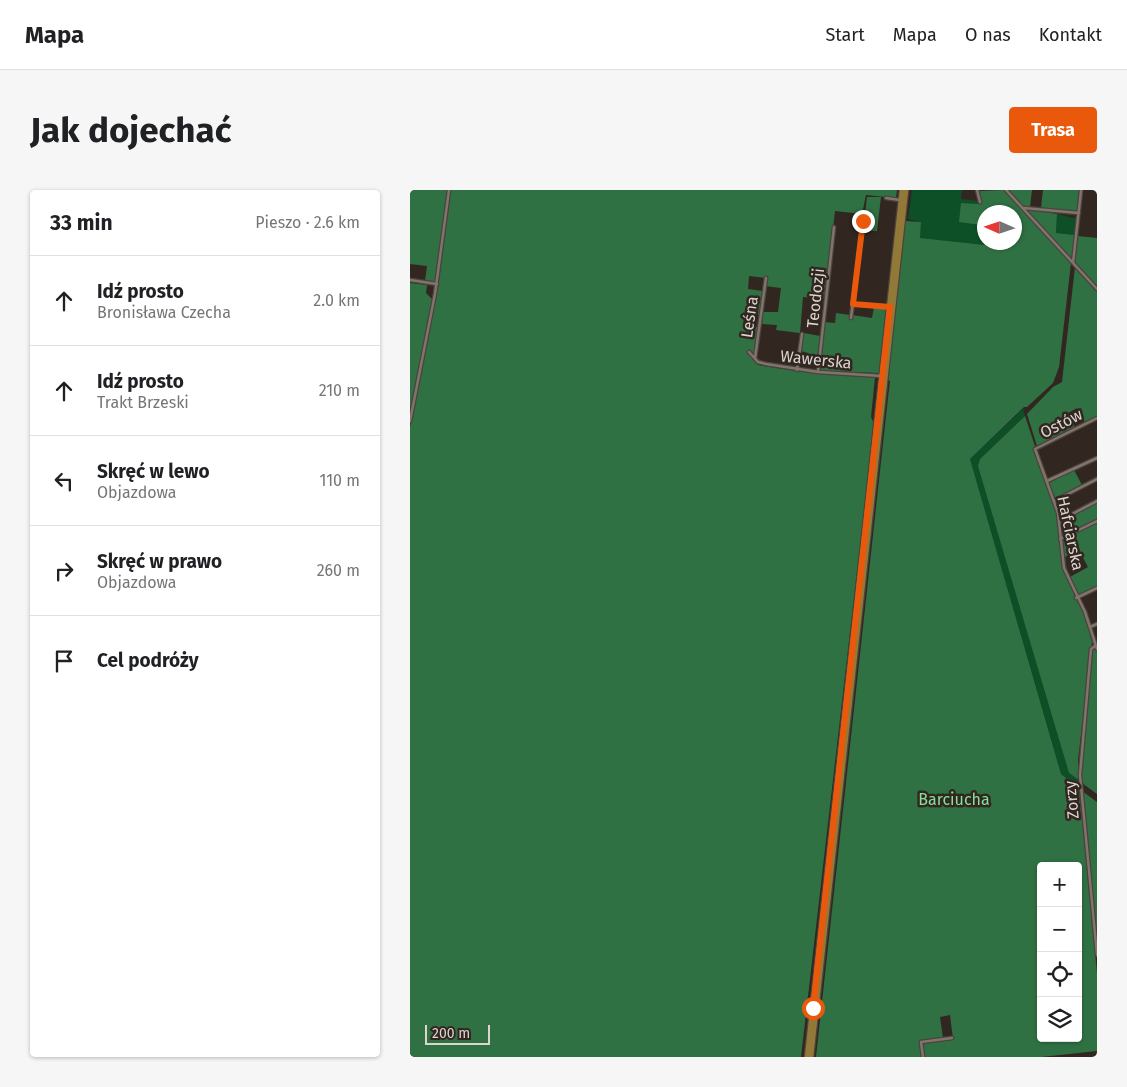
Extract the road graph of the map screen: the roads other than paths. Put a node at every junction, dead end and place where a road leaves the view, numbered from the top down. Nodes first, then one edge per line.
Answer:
1 (449, 190) edge
2 (904, 190) edge
3 (977, 190) edge
4 (1006, 190) edge
5 (1081, 191) edge
6 (886, 198) dead end
7 (901, 200) junction
8 (980, 202) dead end
9 (1023, 208) junction
10 (1079, 213) junction
11 (863, 221) dead end
12 (834, 226) dead end
13 (1073, 263) junction
14 (766, 278) dead end
15 (410, 280) edge
16 (437, 284) junction
17 (1097, 289) edge
18 (853, 304) junction
19 (891, 307) junction
20 (851, 318) dead end
21 (802, 334) dead end
22 (749, 352) dead end
23 (756, 359) junction
24 (796, 370) junction
25 (818, 372) junction
26 (884, 376) junction
27 (1097, 418) edge
28 (410, 421) edge
29 (1036, 449) joint
30 (1097, 458) edge
31 (1097, 479) edge
32 (1047, 481) junction
33 (1054, 501) junction
34 (1097, 501) edge
35 (1059, 521) junction
36 (1097, 522) edge
37 (1060, 539) junction
38 (1097, 588) edge
39 (1076, 598) junction
40 (1097, 624) edge
41 (1090, 627) junction
42 (1095, 646) junction
43 (1097, 649) edge
44 (1097, 955) edge
45 (952, 1038) dead end
46 (809, 1057) edge
47 (923, 1057) edge

1 - 16 street
2 - 7 main road
2 - 19 main road
3 - 8 street
4 - 9 street
5 - 10 street
6 - 7 street
7 - 19 main road
9 - 10 street
9 - 13 street
10 - 13 street
11 - 18 street
12 - 25 street, Teodozji
13 - 17 street
14 - 23 street, Leśna
15 - 16 street
16 - 28 street
18 - 19 street
18 - 20 street
19 - 26 main road
21 - 24 street
22 - 23 street, Wawerska
23 - 24 street, Wawerska
24 - 25 street, Wawerska
25 - 26 street, Wawerska
26 - 46 main road
27 - 29 street, Ostów
29 - 32 street, Hafciarska
30 - 32 street
31 - 33 street
32 - 33 street, Hafciarska
33 - 35 street, Hafciarska
34 - 35 street
35 - 37 street, Hafciarska
36 - 37 street
37 - 39 street, Hafciarska
38 - 39 street
39 - 41 street, Hafciarska
40 - 41 street
41 - 42 street, Hafciarska
42 - 43 street, Hafciarska
42 - 44 street, Zorzy
45 - 47 street

